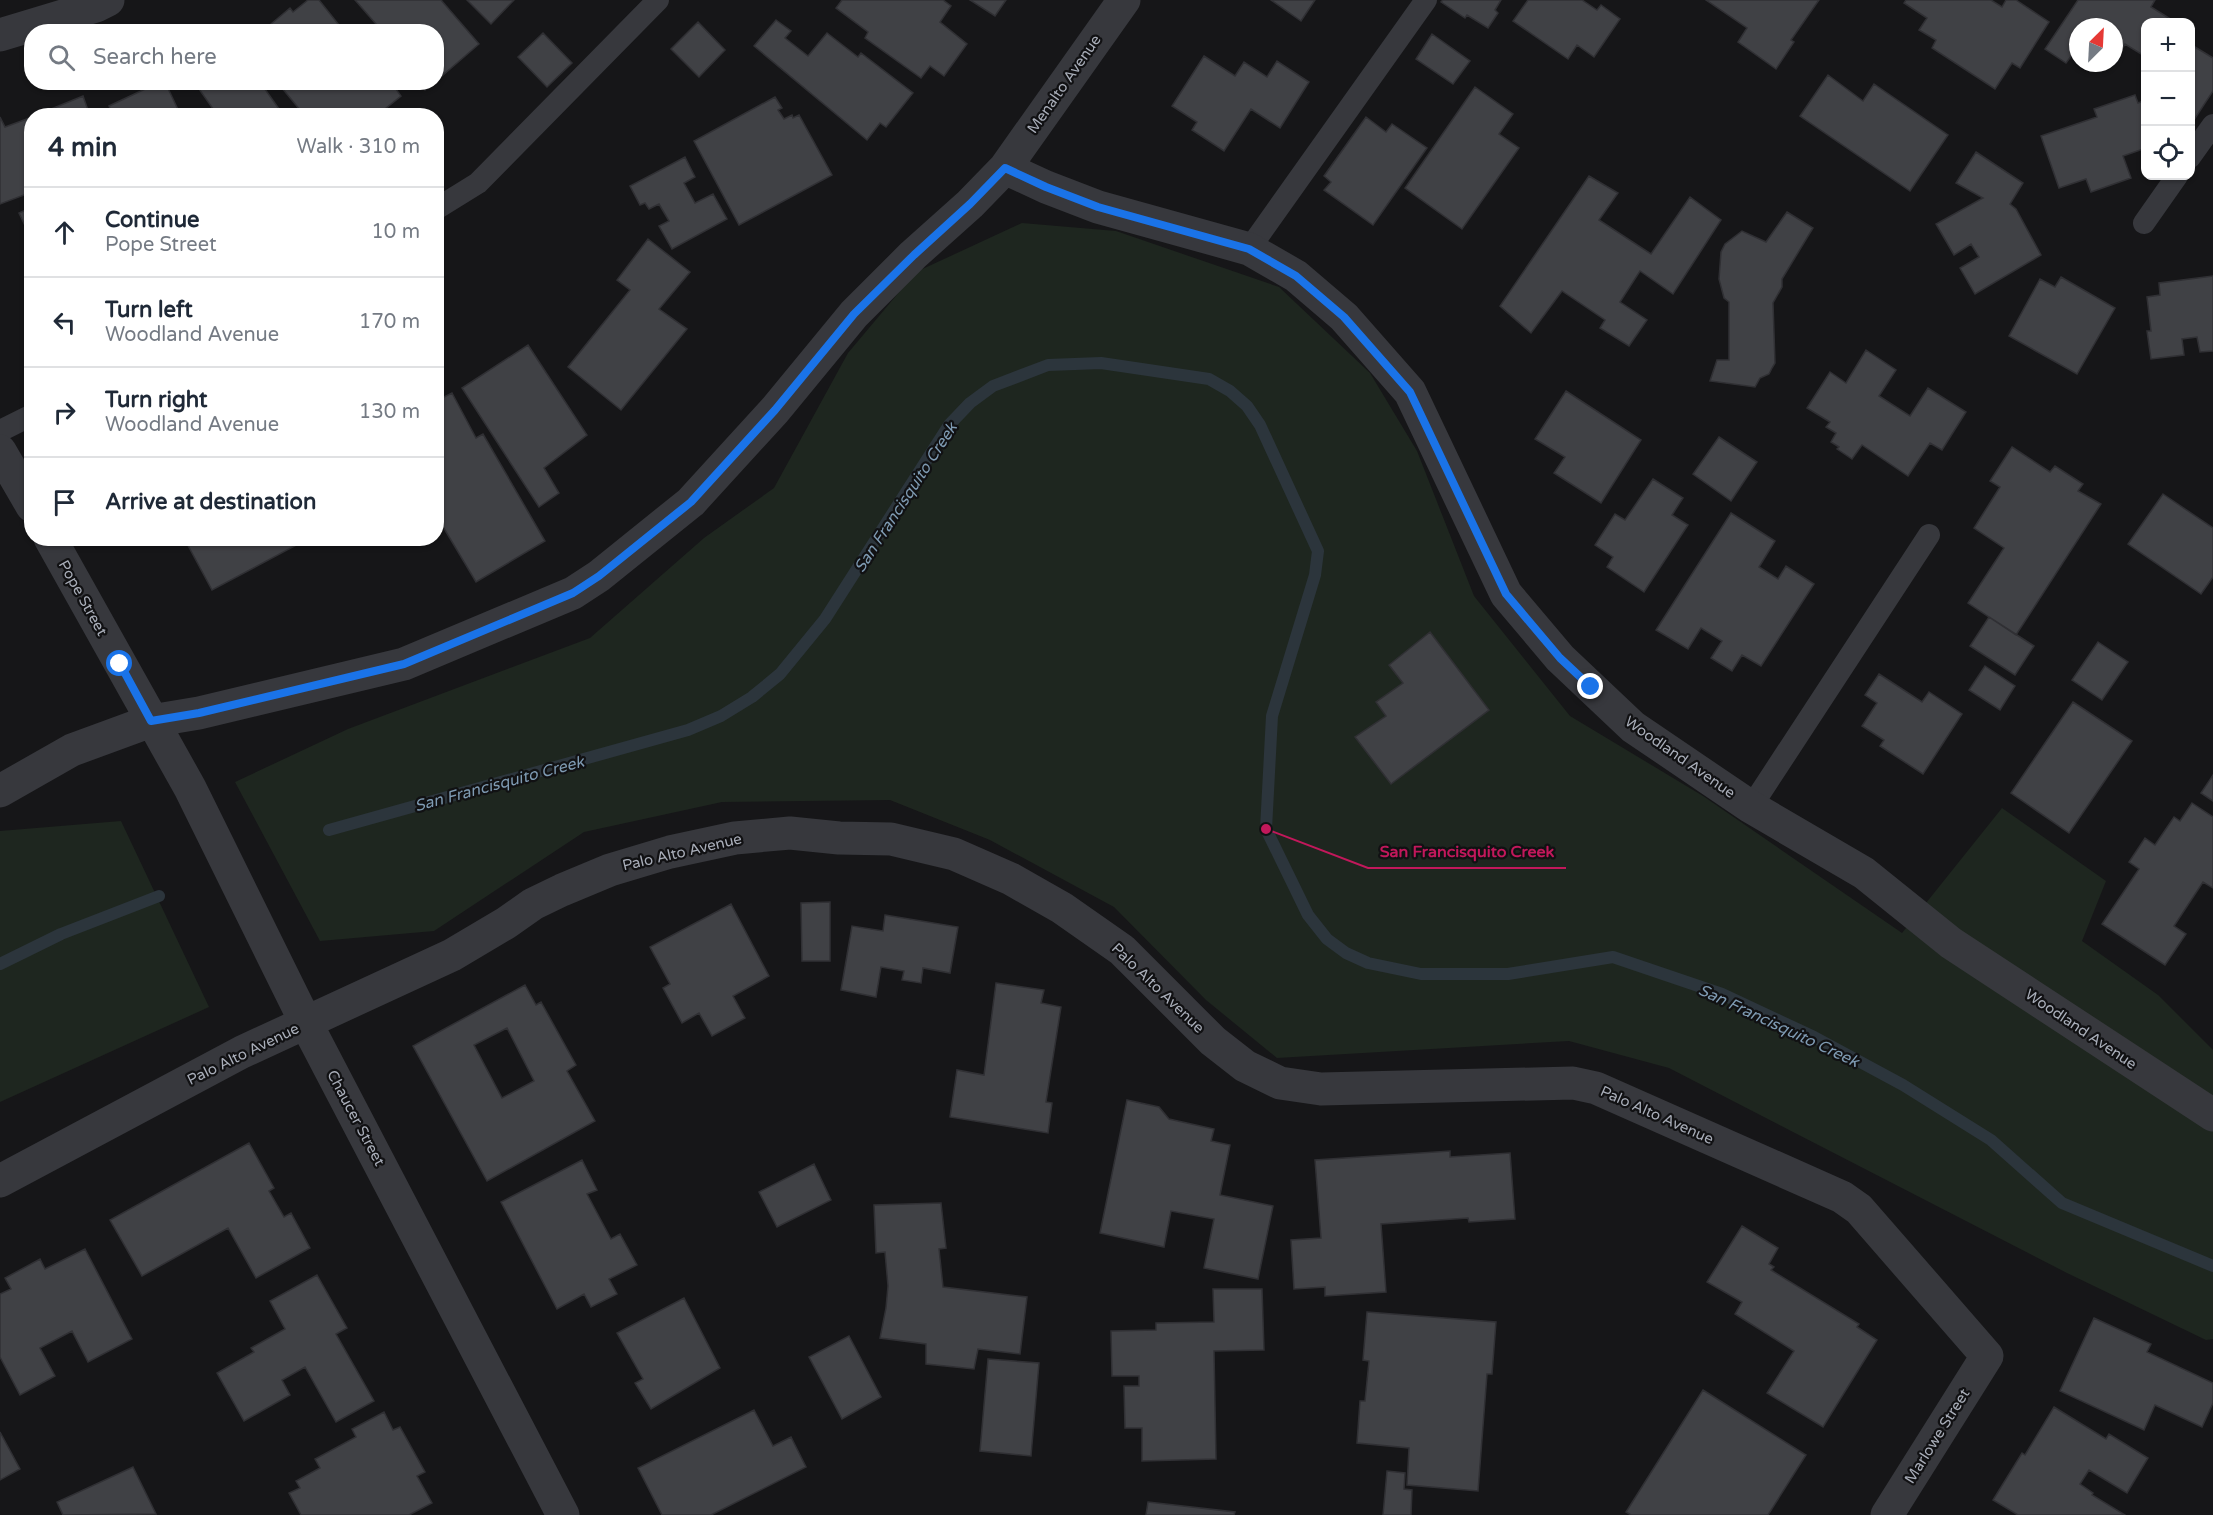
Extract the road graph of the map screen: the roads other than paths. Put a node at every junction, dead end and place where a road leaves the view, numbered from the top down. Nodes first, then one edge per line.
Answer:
1 (658, 0) edge
2 (1124, 0) edge
3 (1426, 0) edge
4 (99, 2) edge
5 (33, 24) edge
6 (24, 27) edge
7 (0, 35) edge
8 (2213, 125) edge
9 (2195, 150) edge
10 (1005, 168) junction
11 (2174, 180) edge
12 (444, 204) edge
13 (2144, 223) dead end
14 (1249, 249) junction
15 (24, 419) edge
16 (0, 431) edge
17 (0, 451) edge
18 (24, 492) edge
19 (1929, 536) dead end
20 (54, 546) edge
21 (151, 721) junction
22 (0, 791) edge
23 (1751, 807) junction
24 (306, 1023) junction
25 (2213, 1115) edge
26 (0, 1182) edge
27 (1987, 1356) joint
28 (563, 1515) edge
29 (1887, 1515) edge

1 - 12 lane
2 - 10 street, Menalto Avenue
3 - 14 lane
4 - 5 street
6 - 7 street
8 - 9 lane
10 - 14 street, Woodland Avenue
10 - 21 street
11 - 13 lane
14 - 23 street, Woodland Avenue
15 - 16 lane
17 - 18 street
19 - 23 lane
20 - 21 street, Pope Street
21 - 22 street
21 - 24 street, Chaucer Street
23 - 25 street, Woodland Avenue
24 - 26 street, Palo Alto Avenue
24 - 27 street, Palo Alto Avenue
24 - 28 street, Chaucer Street
27 - 29 street, Marlowe Street

